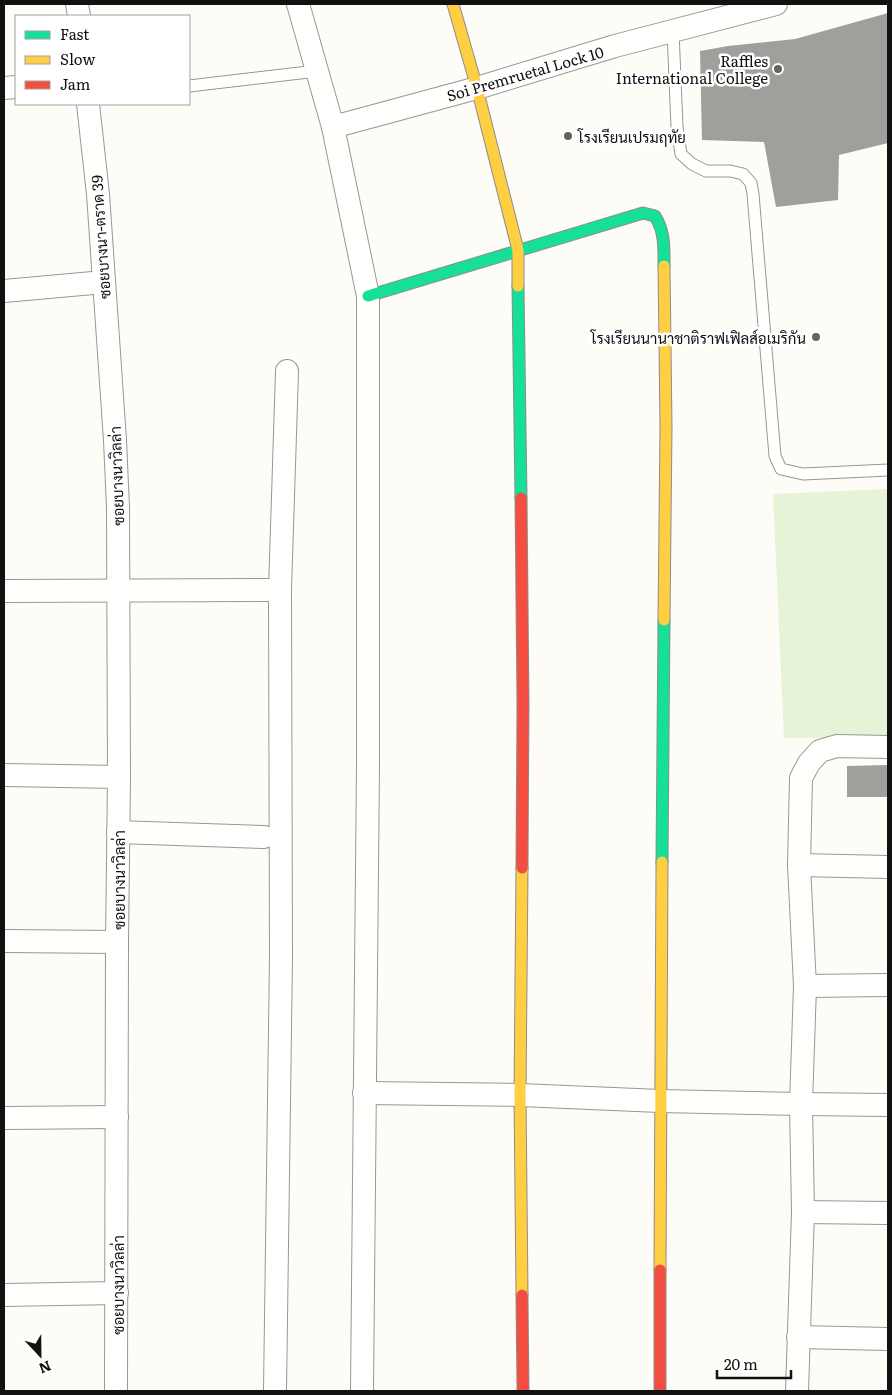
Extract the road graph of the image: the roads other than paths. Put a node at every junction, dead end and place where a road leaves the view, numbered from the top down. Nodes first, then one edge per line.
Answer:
1 (298, 4) edge
2 (453, 4) edge
3 (776, 4) edge
4 (736, 9) edge
5 (673, 31) junction
6 (317, 70) junction
7 (190, 86) edge
8 (477, 88) junction
9 (88, 105) edge
10 (333, 127) junction
11 (518, 250) junction
12 (104, 282) junction
13 (4, 291) edge
14 (368, 296) junction
15 (110, 370) joint
16 (287, 371) dead end
17 (888, 470) edge
18 (119, 590) junction
19 (280, 590) junction
20 (4, 591) edge
21 (888, 747) edge
22 (4, 775) edge
23 (119, 777) junction
24 (118, 832) junction
25 (264, 837) dead end
26 (800, 865) junction
27 (888, 868) edge
28 (4, 941) edge
29 (117, 942) junction
30 (804, 986) junction
31 (888, 986) edge
32 (364, 1093) junction
33 (520, 1096) junction
34 (660, 1101) junction
35 (801, 1104) junction
36 (888, 1105) edge
37 (117, 1117) junction
38 (4, 1118) edge
39 (803, 1212) junction
40 (888, 1213) edge
41 (117, 1294) junction
42 (4, 1295) edge
43 (798, 1337) junction
44 (888, 1339) edge
45 (116, 1391) edge
46 (274, 1391) edge
47 (362, 1391) edge
48 (523, 1391) edge
49 (660, 1391) edge
50 (797, 1391) edge

1 - 6 street
2 - 8 street
3 - 4 street, Soi Premruetal Lock 10
4 - 5 street, Soi Premruetal Lock 10
5 - 8 street, Soi Premruetal Lock 10
5 - 17 lane
6 - 7 lane
6 - 10 street
8 - 10 street, Soi Premruetal Lock 10
8 - 11 street
9 - 12 street, ซอยบางนา-ตราด 39
10 - 14 street
11 - 14 street
11 - 33 street
11 - 34 street
12 - 13 street
12 - 15 street, ซอยบางนา-ตราด 39
14 - 32 street
15 - 18 street, ซอยบางนาวิลล่า
16 - 19 street
18 - 19 street
18 - 20 street
18 - 23 street, ซอยบางนาวิลล่า
19 - 46 street
21 - 26 street
22 - 23 street
23 - 24 street, ซอยบางนาวิลล่า
24 - 25 street
24 - 29 street, ซอยบางนาวิลล่า
26 - 27 street
26 - 30 street
28 - 29 street
29 - 37 street, ซอยบางนาวิลล่า
30 - 31 street
30 - 35 street
32 - 33 street
32 - 47 street
33 - 34 street
33 - 48 street
34 - 35 street
34 - 49 street
35 - 36 street
35 - 39 street
37 - 38 street
37 - 41 street, ซอยบางนาวิลล่า
39 - 40 street
39 - 43 street
41 - 42 street
41 - 45 street, ซอยบางนาวิลล่า
43 - 44 street
43 - 50 street

